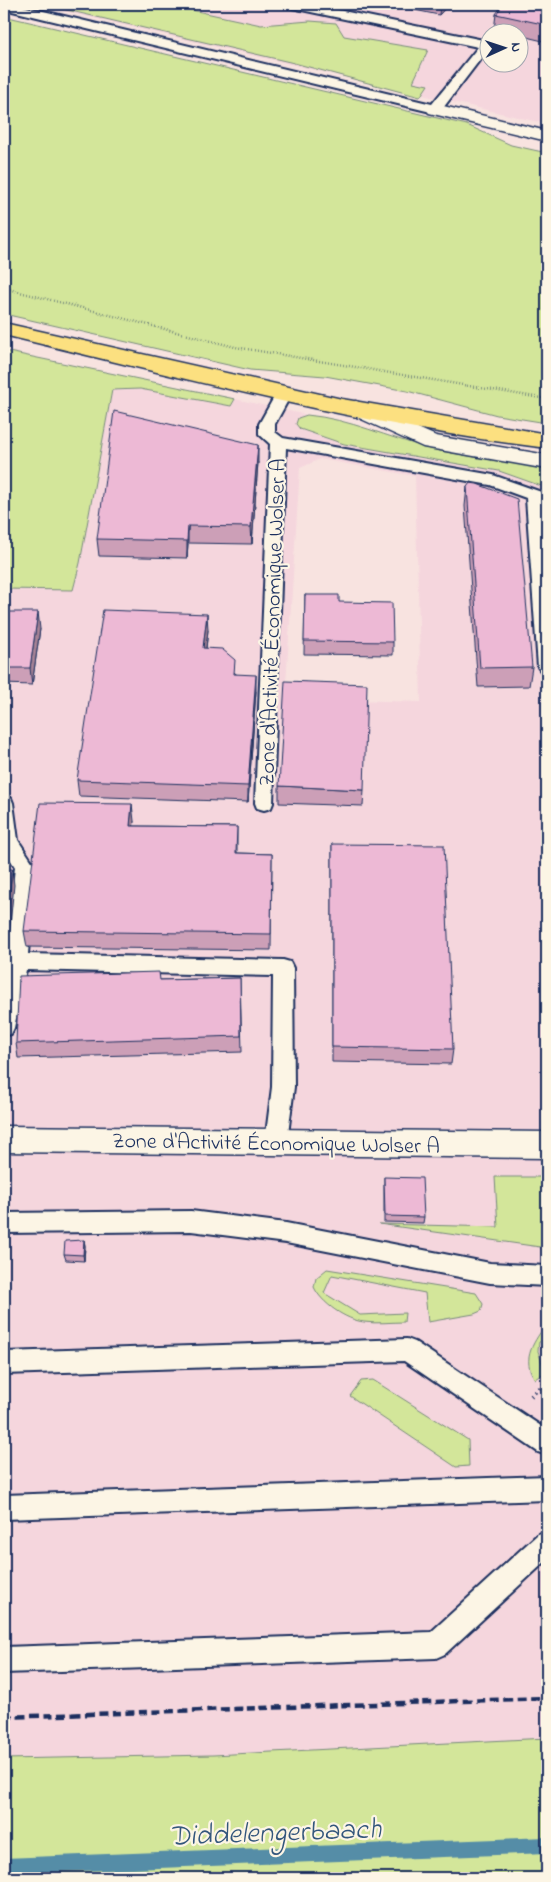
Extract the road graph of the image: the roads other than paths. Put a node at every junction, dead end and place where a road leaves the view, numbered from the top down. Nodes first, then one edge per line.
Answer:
1 (292, 4) edge
2 (4, 5) edge
3 (435, 109) junction
4 (547, 136) edge
5 (4, 329) edge
6 (284, 393) junction
7 (354, 408) junction
8 (547, 441) edge
9 (278, 442) junction
10 (547, 462) edge
11 (541, 497) edge
12 (547, 667) edge
13 (4, 802) edge
14 (264, 803) dead end
15 (17, 962) junction
16 (4, 1028) edge
17 (4, 1139) edge
18 (276, 1142) junction
19 (547, 1145) edge
20 (4, 1223) edge
21 (547, 1276) edge
22 (4, 1363) edge
23 (547, 1444) edge
24 (547, 1488) edge
25 (4, 1507) edge
26 (547, 1543) edge
27 (4, 1660) edge

1 - 3 lane
2 - 3 lane
3 - 4 street
5 - 6 main road
6 - 7 main road
6 - 9 lane, Zone d'Activité Économique Wolser A
7 - 8 main road
7 - 10 street
9 - 11 lane, Zone d'Activité Économique Wolser A
9 - 14 lane, Zone d'Activité Économique Wolser A
11 - 12 lane
13 - 15 lane
15 - 16 lane
15 - 18 lane
17 - 18 street, Zone d'Activité Économique Wolser A
18 - 19 street, Zone d'Activité Économique Wolser A
20 - 21 lane
22 - 23 lane
24 - 25 lane
26 - 27 lane

